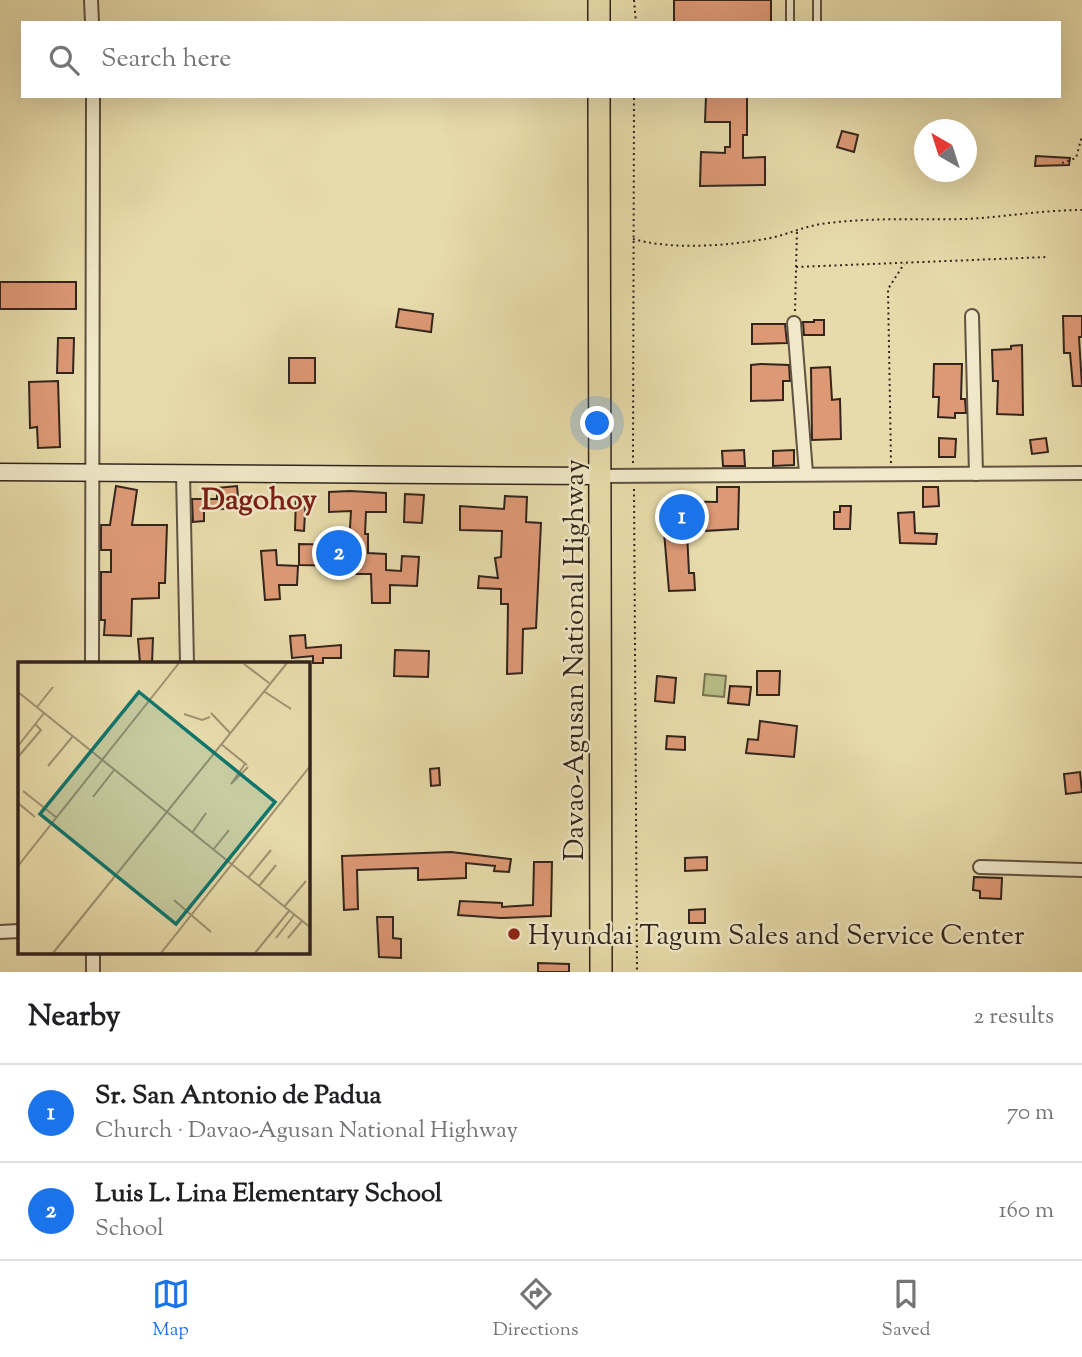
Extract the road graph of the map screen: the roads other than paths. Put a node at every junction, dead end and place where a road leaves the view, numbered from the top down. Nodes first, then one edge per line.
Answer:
1 (92, 0) edge
2 (599, 0) edge
3 (790, 0) edge
4 (817, 0) edge
5 (92, 21) edge
6 (599, 21) edge
7 (790, 21) edge
8 (817, 21) edge
9 (93, 98) edge
10 (599, 98) edge
11 (972, 316) dead end
12 (794, 323) road end
13 (0, 472) edge
14 (91, 472) junction
15 (184, 473) junction
16 (806, 473) junction
17 (1082, 473) edge
18 (976, 474) junction
19 (600, 476) junction
20 (92, 662) edge
21 (187, 662) edge
22 (980, 867) dead end
23 (1082, 870) edge
24 (18, 931) edge
25 (0, 932) edge
26 (93, 954) edge
27 (93, 972) edge
28 (601, 972) edge

1 - 5 street
2 - 6 highway
3 - 7 lane
4 - 8 lane
9 - 14 street
10 - 19 highway, Davao-Agusan National Highway
11 - 18 street
12 - 16 street
13 - 14 street
14 - 15 street
14 - 20 street
15 - 19 street
15 - 21 street
16 - 18 street
16 - 19 street
17 - 18 street
19 - 28 highway, Davao-Agusan National Highway
22 - 23 street
24 - 25 street
26 - 27 street

